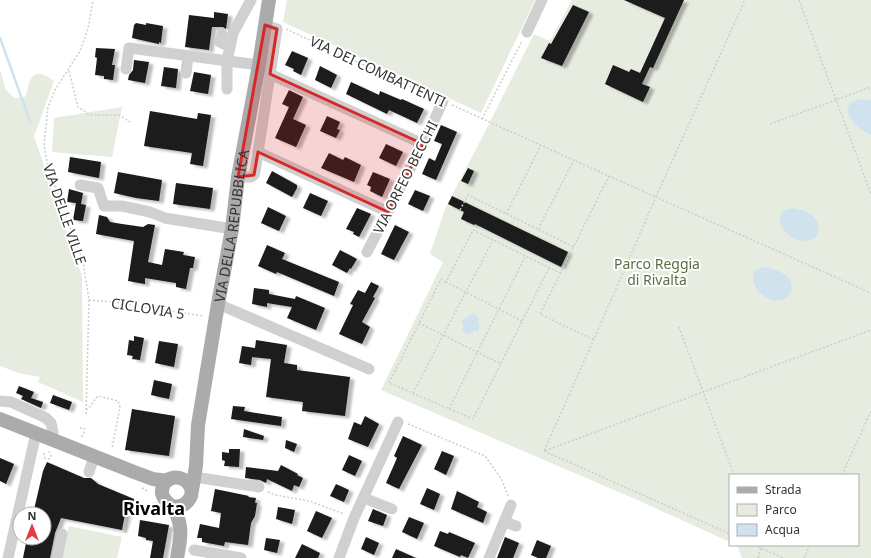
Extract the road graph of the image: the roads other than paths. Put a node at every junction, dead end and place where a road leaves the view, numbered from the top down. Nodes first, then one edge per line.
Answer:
1 (269, 0) edge
2 (542, 0) edge
3 (250, 1) edge
4 (527, 32) road end
5 (222, 34) dead end
6 (230, 47) junction
7 (188, 56) junction
8 (226, 61) junction
9 (126, 69) dead end
10 (265, 70) junction
11 (186, 73) dead end
12 (227, 89) dead end
13 (443, 101) road end
14 (423, 144) junction
15 (258, 152) junction
16 (238, 177) junction
17 (80, 184) dead end
18 (388, 212) junction
19 (232, 229) junction
20 (367, 252) dead end
21 (218, 304) junction
22 (369, 369) dead end
23 (0, 401) edge
24 (0, 419) edge
25 (398, 422) road end
26 (36, 433) junction
27 (50, 443) junction
28 (196, 452) junction
29 (94, 457) junction
30 (89, 472) dead end
31 (134, 472) junction
32 (173, 479) junction
33 (193, 483) junction
34 (259, 487) road end
35 (162, 495) junction
36 (364, 498) junction
37 (187, 503) junction
38 (511, 505) road end
39 (171, 506) junction
40 (392, 509) dead end
41 (505, 522) junction
42 (516, 526) dead end
43 (62, 534) dead end
44 (181, 535) junction
45 (194, 550) dead end
46 (8, 558) edge
47 (58, 558) edge
48 (177, 558) edge
49 (241, 558) edge
50 (341, 558) edge
51 (489, 558) edge

1 - 10 main road, VIA DELLA REPUBBLICA
2 - 4 street
3 - 6 street
5 - 6 street
6 - 8 street
7 - 8 street
7 - 9 street
7 - 11 street
8 - 10 street
8 - 12 street
10 - 14 street
10 - 15 street
10 - 16 main road, VIA DELLA REPUBBLICA
13 - 14 street, VIA ORFEO BECCHI
14 - 18 street, VIA ORFEO BECCHI
15 - 16 street
15 - 18 street
16 - 19 main road, VIA DELLA REPUBBLICA
17 - 19 street
18 - 20 street, VIA ORFEO BECCHI
19 - 21 main road, VIA DELLA REPUBBLICA
21 - 22 street
21 - 28 main road, VIA DELLA REPUBBLICA
23 - 27 street
24 - 26 main road
25 - 36 street
26 - 27 main road
26 - 46 street
27 - 29 main road
28 - 32 main road, VIA DELLA REPUBBLICA
28 - 33 main road, VIA DELLA REPUBBLICA
29 - 30 street
29 - 31 main road
31 - 32 main road
31 - 35 main road
32 - 33 main road
32 - 35 main road, VIA DELLA REPUBBLICA
33 - 34 street
33 - 37 main road, VIA DELLA REPUBBLICA
35 - 39 main road, VIA DELLA REPUBBLICA
36 - 40 street
36 - 50 street
37 - 39 main road
37 - 44 main road, VIA DELLA REPUBBLICA
38 - 41 street
39 - 44 main road, VIA DELLA REPUBBLICA
41 - 42 street
41 - 51 street
43 - 47 street
44 - 48 main road, VIA DELLA REPUBBLICA
45 - 49 street

